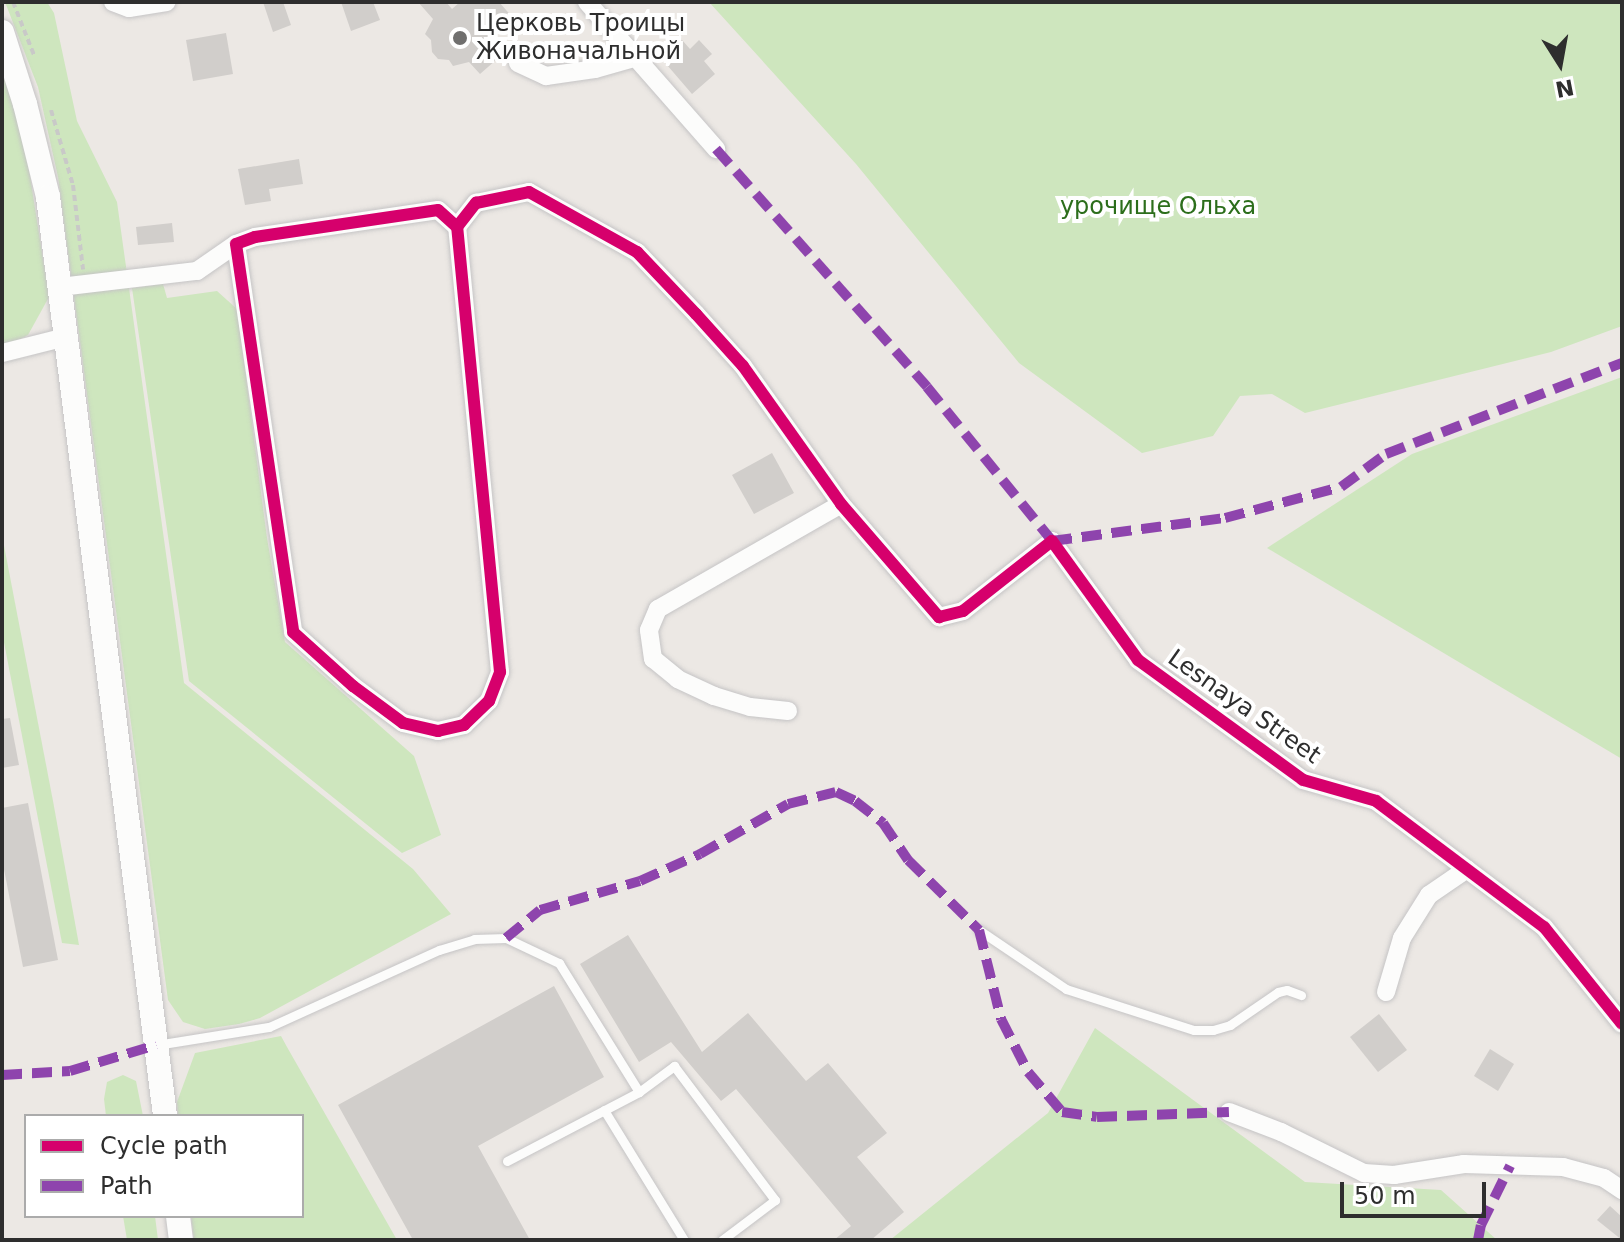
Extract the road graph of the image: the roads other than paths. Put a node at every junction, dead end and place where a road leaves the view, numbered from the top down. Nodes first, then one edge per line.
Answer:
1 (113, 2) edge
2 (167, 2) edge
3 (587, 2) edge
4 (2, 32) edge
5 (634, 58) junction
6 (518, 63) dead end
7 (716, 149) dead end
8 (457, 227) junction
9 (236, 244) junction
10 (60, 287) junction
11 (66, 337) junction
12 (2, 353) edge
13 (841, 504) junction
14 (788, 711) dead end
15 (1467, 869) junction
16 (979, 930) dead end
17 (1386, 992) dead end
18 (1301, 995) dead end
19 (1622, 1024) edge
20 (156, 1045) junction
21 (639, 1092) junction
22 (604, 1110) junction
23 (1229, 1112) dead end
24 (165, 1114) edge
25 (507, 1161) dead end
26 (1622, 1190) edge
27 (178, 1218) edge
28 (181, 1240) edge
29 (684, 1240) edge
30 (722, 1240) edge

1 - 2 street
3 - 5 street
4 - 10 street
5 - 6 street
5 - 7 street
8 - 9 street
8 - 9 street
8 - 13 street
9 - 10 street
10 - 11 street
11 - 12 street
11 - 20 street
13 - 14 street
13 - 15 street, Lesnaya Street
15 - 17 street
15 - 19 street, Lesnaya Street
16 - 18 lane
20 - 21 lane
20 - 24 street
21 - 22 lane
21 - 30 lane
22 - 25 lane
22 - 29 lane
23 - 26 street
27 - 28 street

